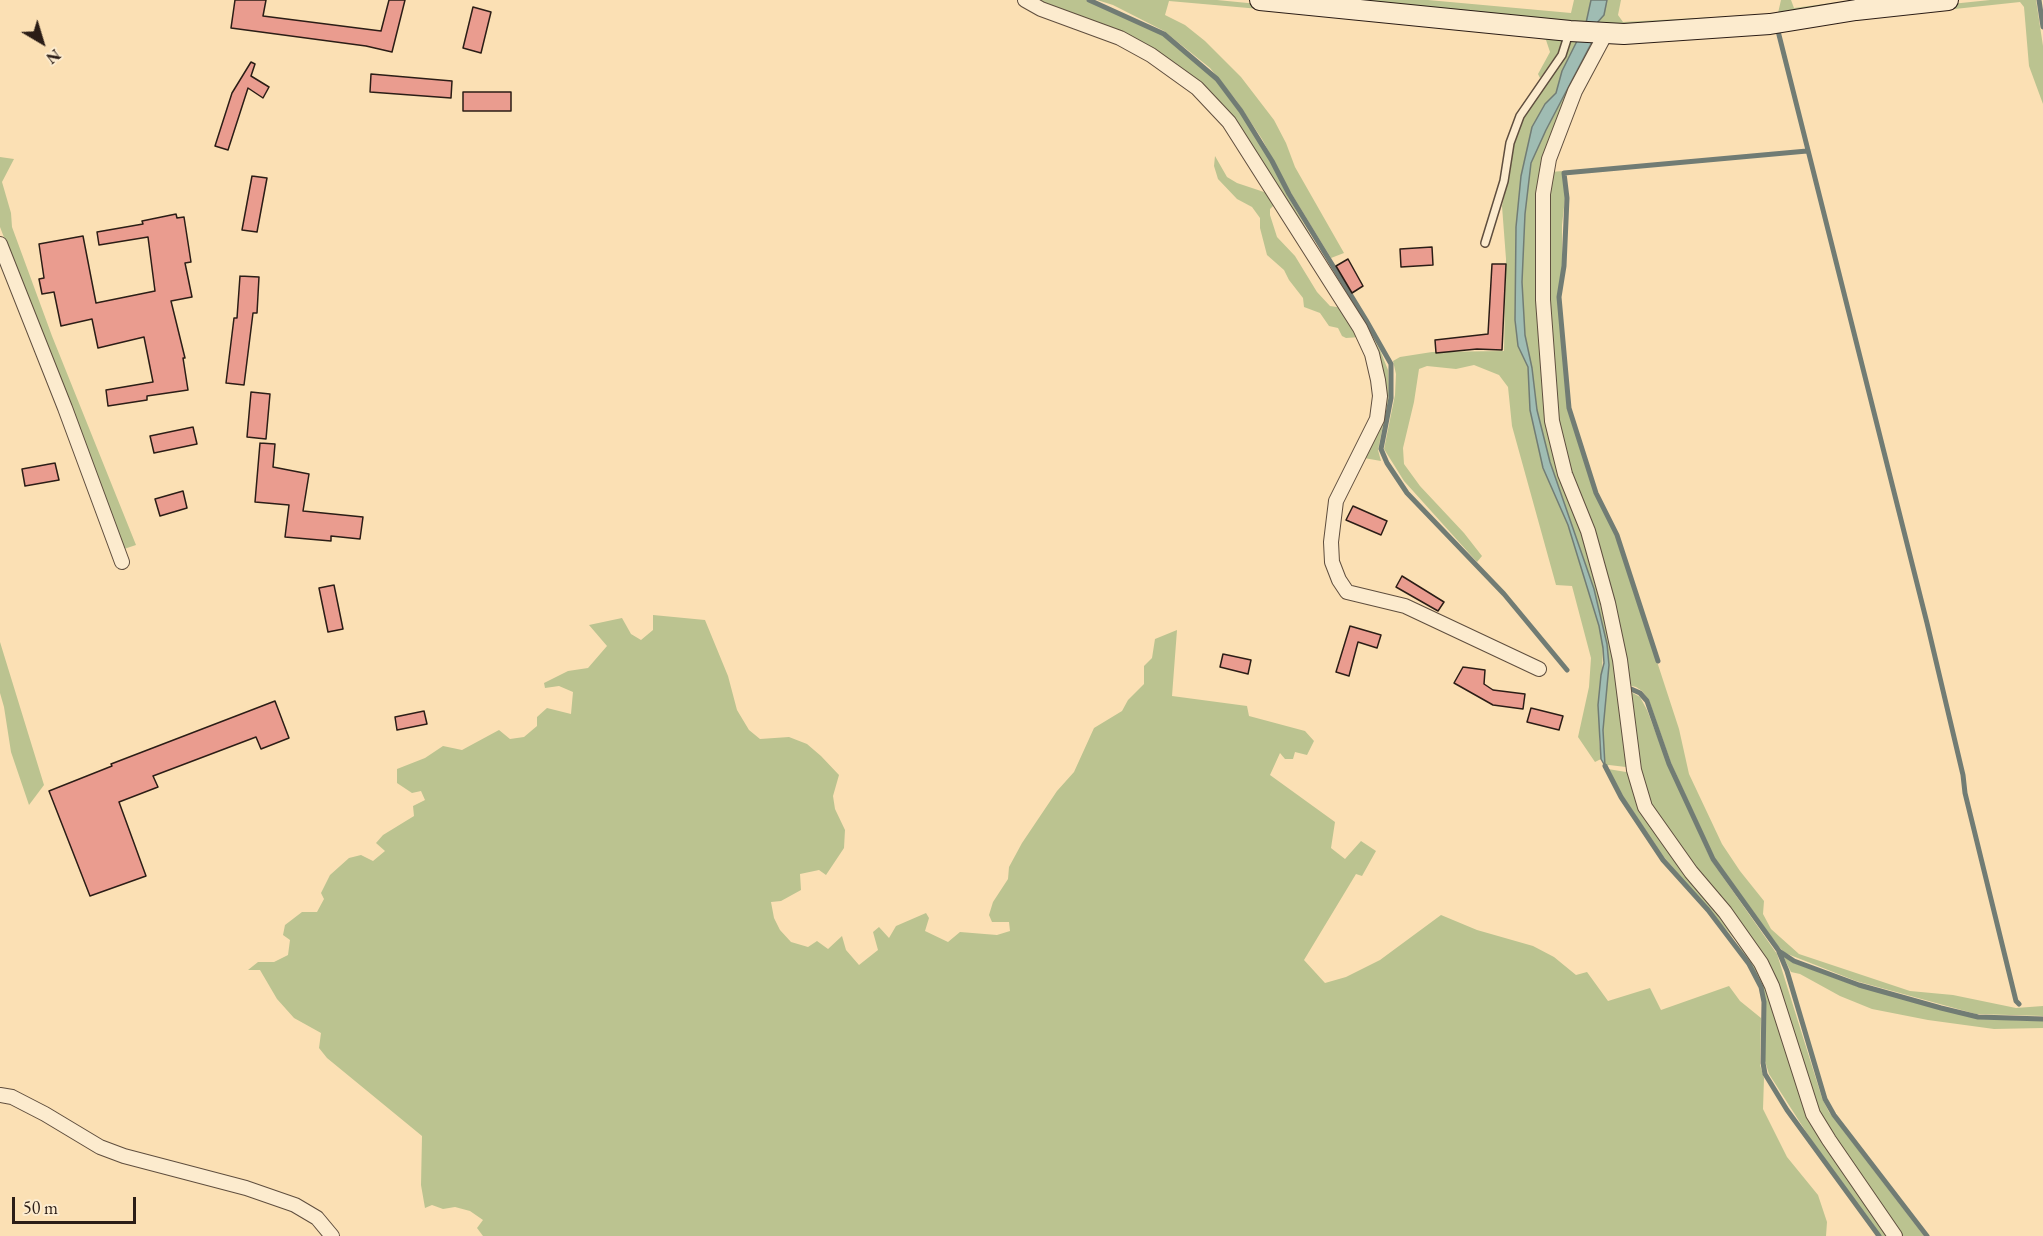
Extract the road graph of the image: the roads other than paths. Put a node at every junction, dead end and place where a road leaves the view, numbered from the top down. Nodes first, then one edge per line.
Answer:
1 (1026, 0) edge
2 (1260, 0) edge
3 (1948, 0) edge
4 (1570, 31) junction
5 (1606, 33) junction
6 (1485, 243) dead end
7 (0, 244) edge
8 (122, 562) dead end
9 (1539, 669) dead end
10 (0, 1095) edge
11 (332, 1236) edge
12 (1895, 1236) edge

1 - 9 street
2 - 4 street
3 - 5 street
4 - 5 street
4 - 6 lane
5 - 12 street
7 - 8 street
10 - 11 street

